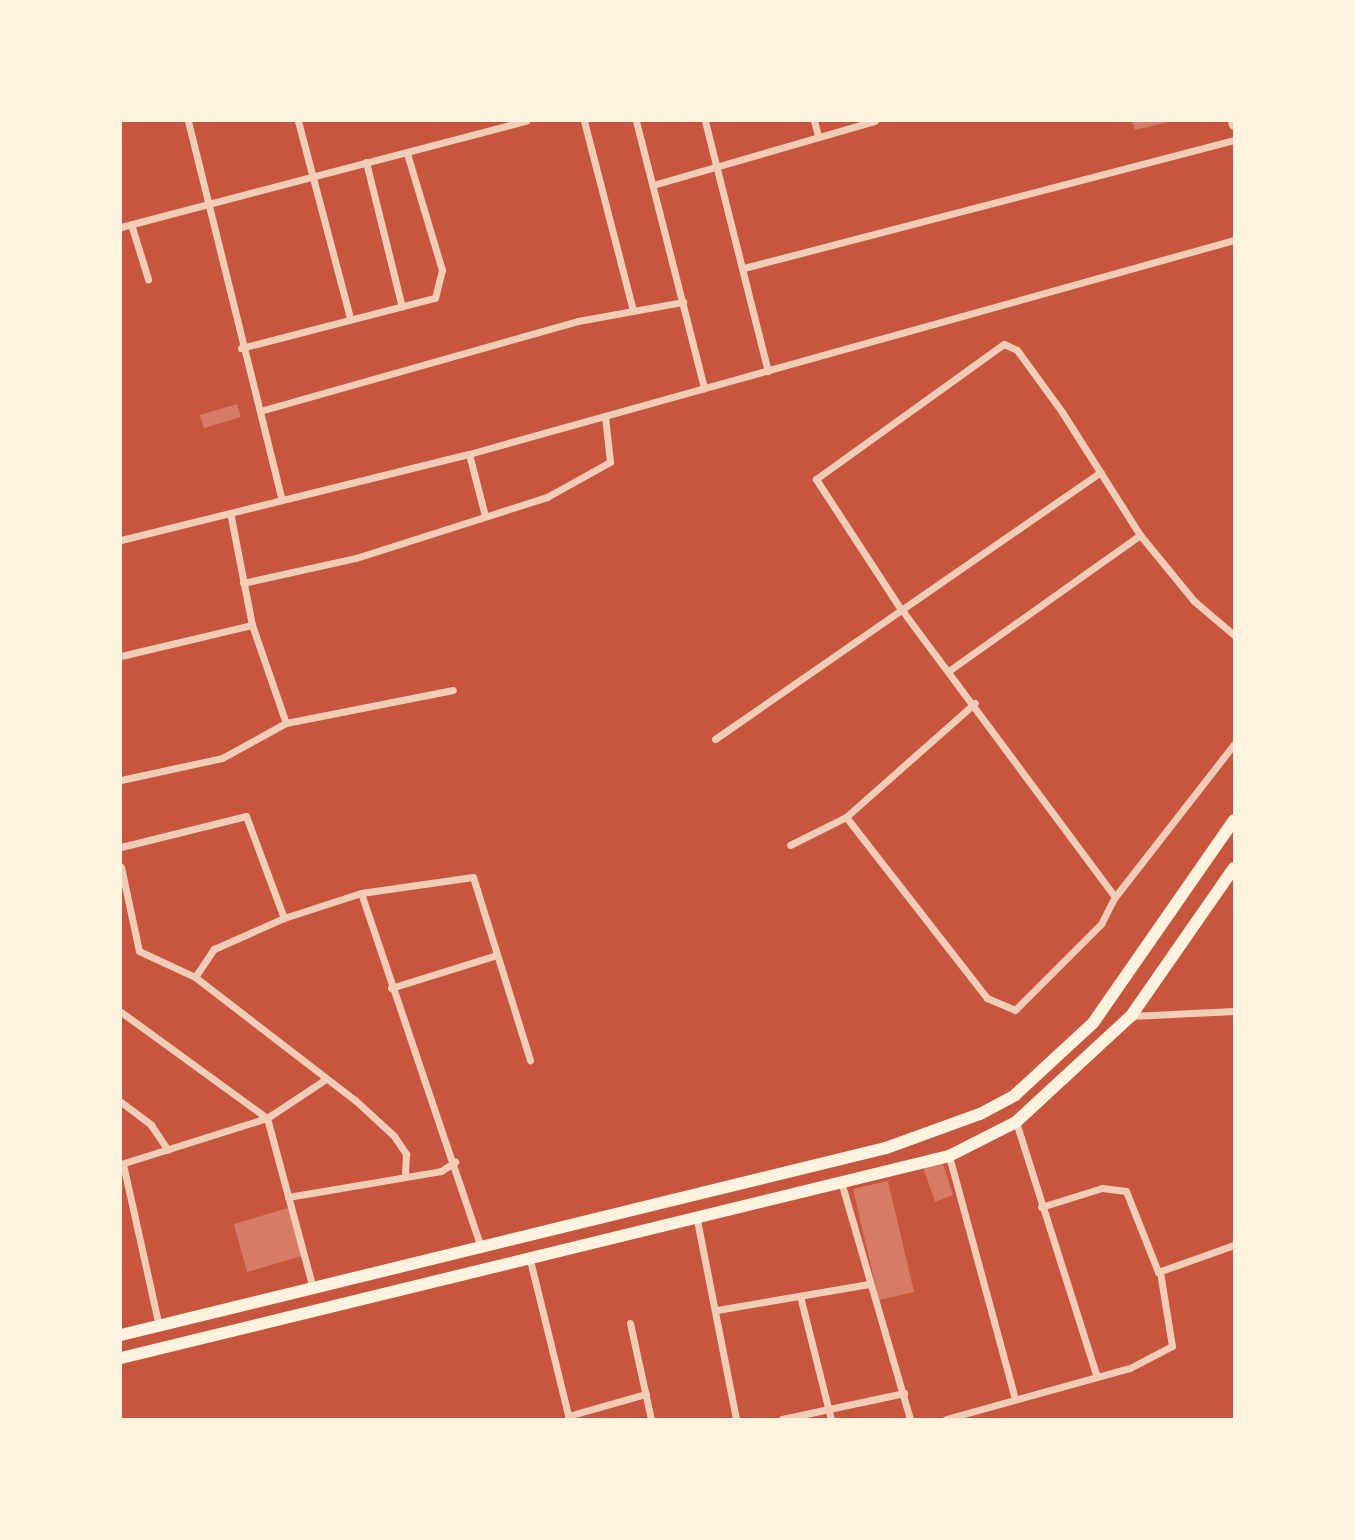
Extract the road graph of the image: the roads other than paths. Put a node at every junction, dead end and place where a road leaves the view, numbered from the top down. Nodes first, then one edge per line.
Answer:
1 (188, 121) edge
2 (298, 121) edge
3 (526, 121) edge
4 (584, 121) edge
5 (636, 121) edge
6 (705, 121) edge
7 (814, 121) edge
8 (874, 121) edge
9 (818, 135) junction
10 (1234, 139) edge
11 (407, 153) junction
12 (366, 162) junction
13 (719, 166) junction
14 (311, 176) junction
15 (653, 185) junction
16 (204, 202) junction
17 (131, 224) junction
18 (121, 227) edge
19 (1234, 240) edge
20 (744, 268) junction
21 (148, 279) dead end
22 (683, 302) junction
23 (402, 307) junction
24 (632, 311) junction
25 (350, 318) junction
26 (241, 348) junction
27 (768, 371) junction
28 (704, 388) junction
29 (260, 411) junction
30 (605, 416) junction
31 (469, 454) junction
32 (1100, 472) junction
33 (281, 497) junction
34 (485, 516) junction
35 (231, 517) junction
36 (1140, 535) junction
37 (121, 540) edge
38 (243, 583) junction
39 (900, 608) junction
40 (253, 625) junction
41 (1234, 635) edge
42 (121, 656) edge
43 (950, 670) junction
44 (453, 690) dead end
45 (975, 703) junction
46 (286, 723) junction
47 (715, 739) dead end
48 (1234, 744) edge
49 (121, 780) edge
50 (846, 817) junction
51 (1234, 820) edge
52 (790, 845) dead end
53 (121, 847) edge
54 (121, 867) edge
55 (1234, 868) edge
56 (361, 893) junction
57 (1115, 897) junction
58 (284, 918) junction
59 (494, 956) junction
60 (194, 977) junction
61 (391, 988) junction
62 (1234, 1011) edge
63 (121, 1012) edge
64 (1131, 1016) junction
65 (530, 1060) dead end
66 (326, 1079) junction
67 (121, 1102) edge
68 (267, 1118) junction
69 (1016, 1122) junction
70 (168, 1150) junction
71 (949, 1156) junction
72 (455, 1162) junction
73 (122, 1164) edge
74 (405, 1173) junction
75 (842, 1185) junction
76 (288, 1197) junction
77 (1041, 1207) junction
78 (697, 1220) junction
79 (1234, 1245) edge
80 (481, 1248) junction
81 (530, 1260) junction
82 (1160, 1272) junction
83 (869, 1284) junction
84 (313, 1287) junction
85 (800, 1296) junction
86 (717, 1310) junction
87 (630, 1323) dead end
88 (159, 1326) junction
89 (121, 1335) edge
90 (121, 1358) edge
91 (1096, 1374) junction
92 (904, 1393) junction
93 (646, 1394) junction
94 (1015, 1399) junction
95 (828, 1410) junction
96 (568, 1418) edge
97 (651, 1419) edge
98 (736, 1419) edge
99 (782, 1419) edge
100 (831, 1419) edge
101 (910, 1419) edge
102 (946, 1419) edge

1 - 16 street
2 - 14 street
3 - 11 street
4 - 24 street
5 - 15 street
6 - 13 street
7 - 9 street
8 - 9 street
9 - 13 street
10 - 20 street
11 - 12 street
11 - 23 street
12 - 14 street
12 - 23 street
13 - 15 street
13 - 20 street
14 - 16 street
14 - 25 street
15 - 22 street
16 - 17 street
16 - 26 street
17 - 18 street
17 - 21 street
19 - 27 street
20 - 27 street
22 - 24 street
22 - 28 street
23 - 25 street
24 - 29 street
25 - 26 street
26 - 29 street
27 - 28 street
28 - 30 street
29 - 33 street
30 - 31 street
30 - 34 street
31 - 33 street
31 - 34 street
32 - 36 street
32 - 39 street
32 - 39 street
33 - 35 street
34 - 38 street
35 - 37 street
35 - 38 street
36 - 41 street
36 - 43 street
38 - 40 street
39 - 43 street
39 - 47 street
40 - 42 street
40 - 46 street
43 - 45 street
44 - 46 street
45 - 50 street
45 - 57 street
46 - 49 street
48 - 57 street
50 - 52 street
50 - 57 street
51 - 80 main road
53 - 58 street
54 - 60 street
55 - 64 main road
56 - 58 street
56 - 59 street
56 - 61 street
58 - 60 street
59 - 61 street
59 - 65 street
60 - 66 street
61 - 72 street
62 - 64 street
63 - 68 street
64 - 69 main road
66 - 68 street
66 - 74 street
67 - 70 street
68 - 70 street
68 - 76 street
69 - 71 main road
69 - 77 street
70 - 73 street
71 - 75 main road
71 - 94 street
72 - 74 street
72 - 80 street
73 - 88 street
74 - 76 street
75 - 78 main road
75 - 83 street
76 - 84 street
77 - 82 street
77 - 91 street
78 - 81 main road
78 - 86 street
79 - 82 street
80 - 84 main road
81 - 90 main road
81 - 96 street
82 - 91 street
83 - 85 street
83 - 92 street
84 - 88 main road
85 - 86 street
85 - 95 street
86 - 98 street
87 - 93 street
88 - 89 main road
91 - 94 street
92 - 95 street
92 - 101 street
93 - 96 street
93 - 97 street
94 - 102 street
95 - 99 street
95 - 100 street

